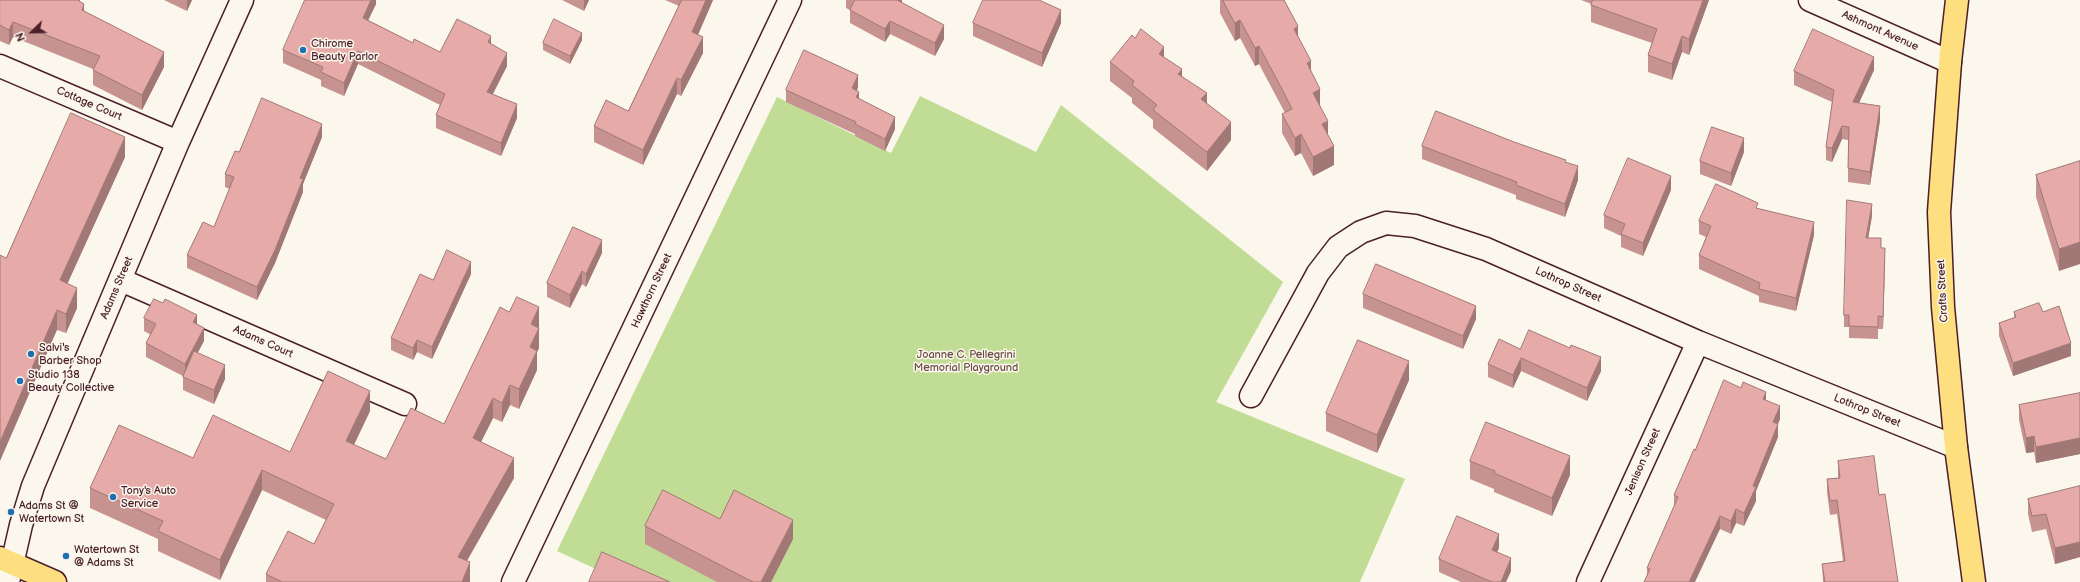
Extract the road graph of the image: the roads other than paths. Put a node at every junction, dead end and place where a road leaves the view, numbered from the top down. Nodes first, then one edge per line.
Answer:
1 (242, 0) edge
2 (790, 0) edge
3 (1810, 0) edge
4 (1957, 0) edge
5 (1950, 62) junction
6 (0, 66) edge
7 (178, 142) junction
8 (121, 280) junction
9 (1698, 342) junction
10 (1250, 396) dead end
11 (405, 404) dead end
12 (1956, 447) junction
13 (7, 568) edge
14 (55, 582) edge
15 (513, 582) edge
16 (1588, 582) edge
17 (1974, 582) edge

1 - 7 street, Adams Street
2 - 15 street, Hawthorn Street
3 - 5 street, Ashmont Avenue
4 - 5 main road, Crafts Street
5 - 12 main road, Crafts Street
6 - 7 street, Cottage Court
7 - 8 street, Adams Street
8 - 11 street, Adams Court
8 - 13 street, Adams Street
9 - 10 street, Lothrop Street
9 - 12 street, Lothrop Street
9 - 16 street, Jenison Street
12 - 17 main road, Crafts Street
13 - 14 main road

